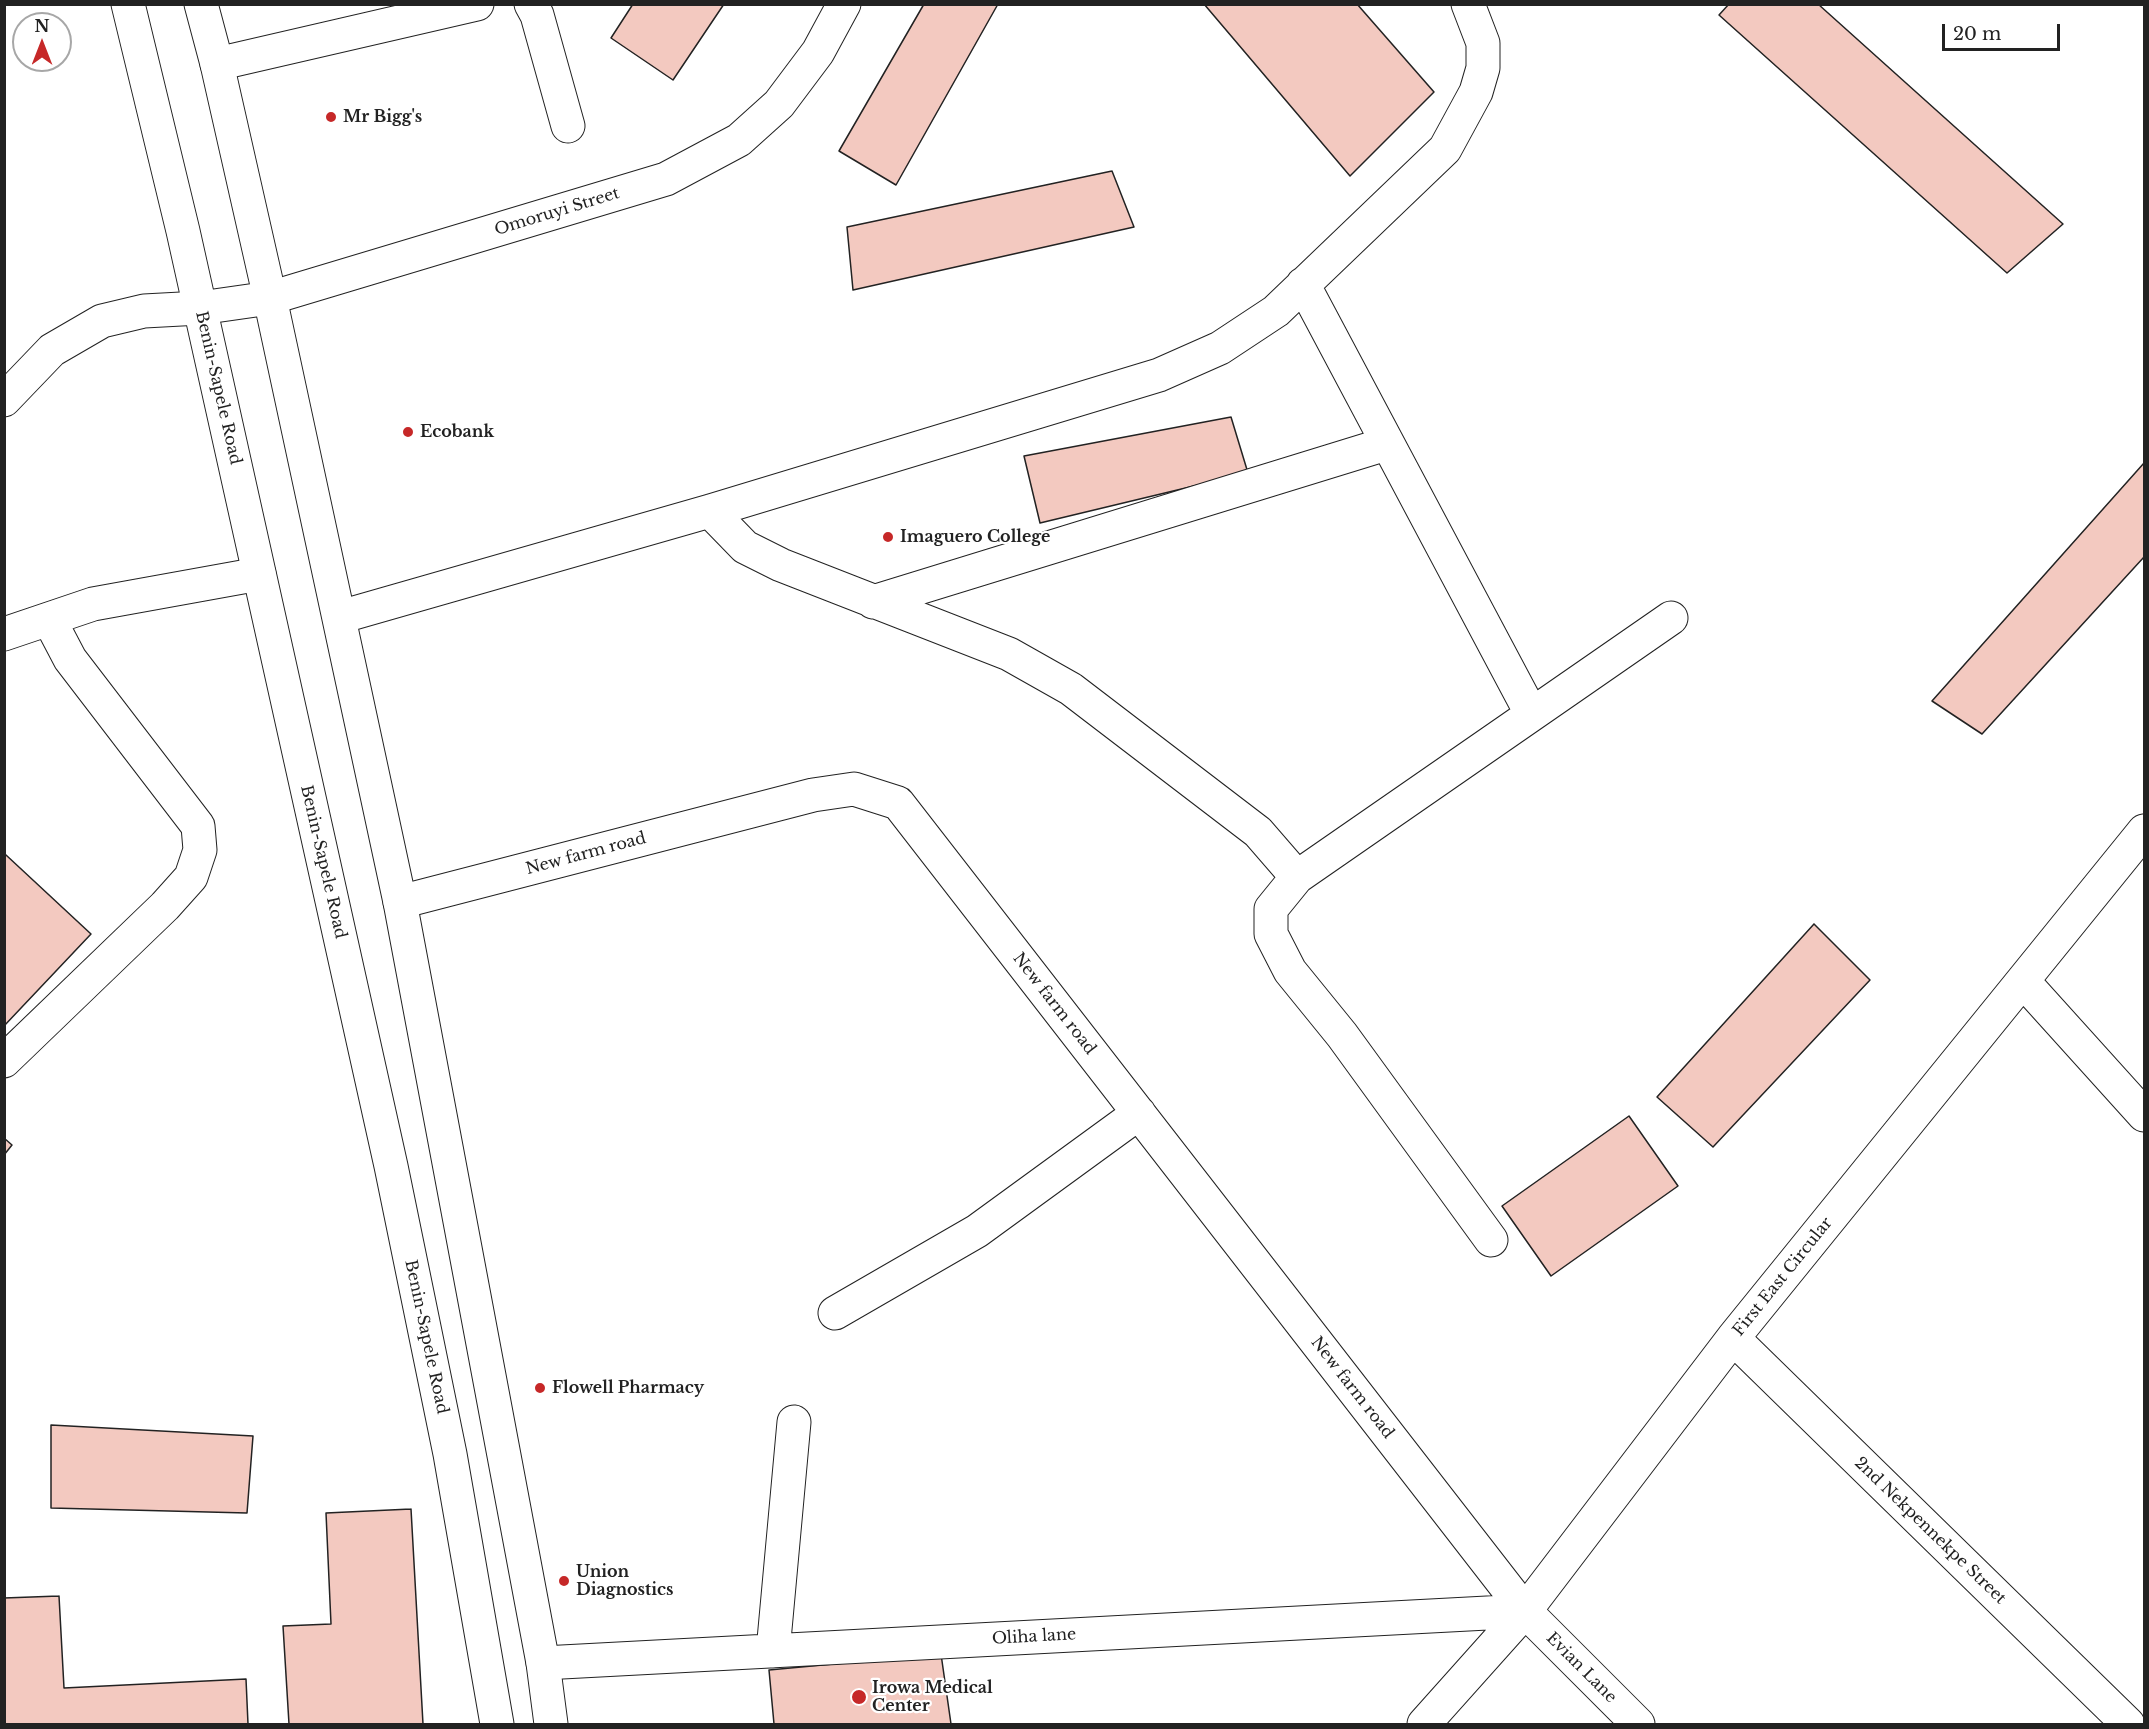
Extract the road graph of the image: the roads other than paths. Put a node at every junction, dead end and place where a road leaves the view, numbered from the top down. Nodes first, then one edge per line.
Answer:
1 (128, 4) edge
2 (201, 4) edge
3 (477, 4) edge
4 (531, 4) edge
5 (844, 4) edge
6 (1468, 4) edge
7 (217, 64) junction
8 (568, 126) dead end
9 (1303, 284) junction
10 (270, 298) junction
11 (200, 308) junction
12 (6, 397) edge
13 (1386, 444) junction
14 (710, 511) junction
15 (259, 574) junction
16 (873, 602) junction
17 (339, 617) junction
18 (1671, 618) dead end
19 (50, 620) junction
20 (4, 634) edge
21 (1531, 714) junction
22 (2145, 831) edge
23 (1297, 877) junction
24 (400, 902) junction
25 (2022, 981) junction
26 (4, 1061) edge
27 (1139, 1113) junction
28 (2145, 1115) edge
29 (1491, 1240) dead end
30 (835, 1313) dead end
31 (1733, 1338) junction
32 (794, 1422) dead end
33 (1525, 1611) junction
34 (773, 1650) junction
35 (543, 1663) junction
36 (497, 1725) edge
37 (551, 1725) edge
38 (1424, 1725) edge
39 (1638, 1725) edge
40 (2128, 1725) edge

1 - 11 main road, Benin-Sapele Road
2 - 7 main road
3 - 7 main road
4 - 8 main road
5 - 10 main road, Omoruyi Street
6 - 9 main road
7 - 10 main road
9 - 13 main road
9 - 14 main road
10 - 11 main road, Omoruyi Street
10 - 17 main road
11 - 12 main road, Omoruyi Street
11 - 15 main road, Benin-Sapele Road
13 - 16 main road
13 - 21 main road
14 - 16 main road
14 - 17 main road
15 - 19 main road
15 - 36 main road, Benin-Sapele Road
16 - 23 main road
17 - 24 main road
18 - 21 main road
19 - 20 main road
19 - 26 main road
21 - 23 main road
22 - 25 main road, First East Circular
23 - 29 main road
24 - 27 main road, New farm road
24 - 35 main road
25 - 28 main road
25 - 31 main road, First East Circular
27 - 30 main road
27 - 33 main road, New farm road
31 - 33 main road, First East Circular
31 - 40 main road, 2nd Nekpennekpe Street
32 - 34 main road
33 - 34 main road, Oliha lane
33 - 38 main road, First East Circular
33 - 39 main road, Evian Lane
34 - 35 main road, Oliha lane
35 - 37 main road

